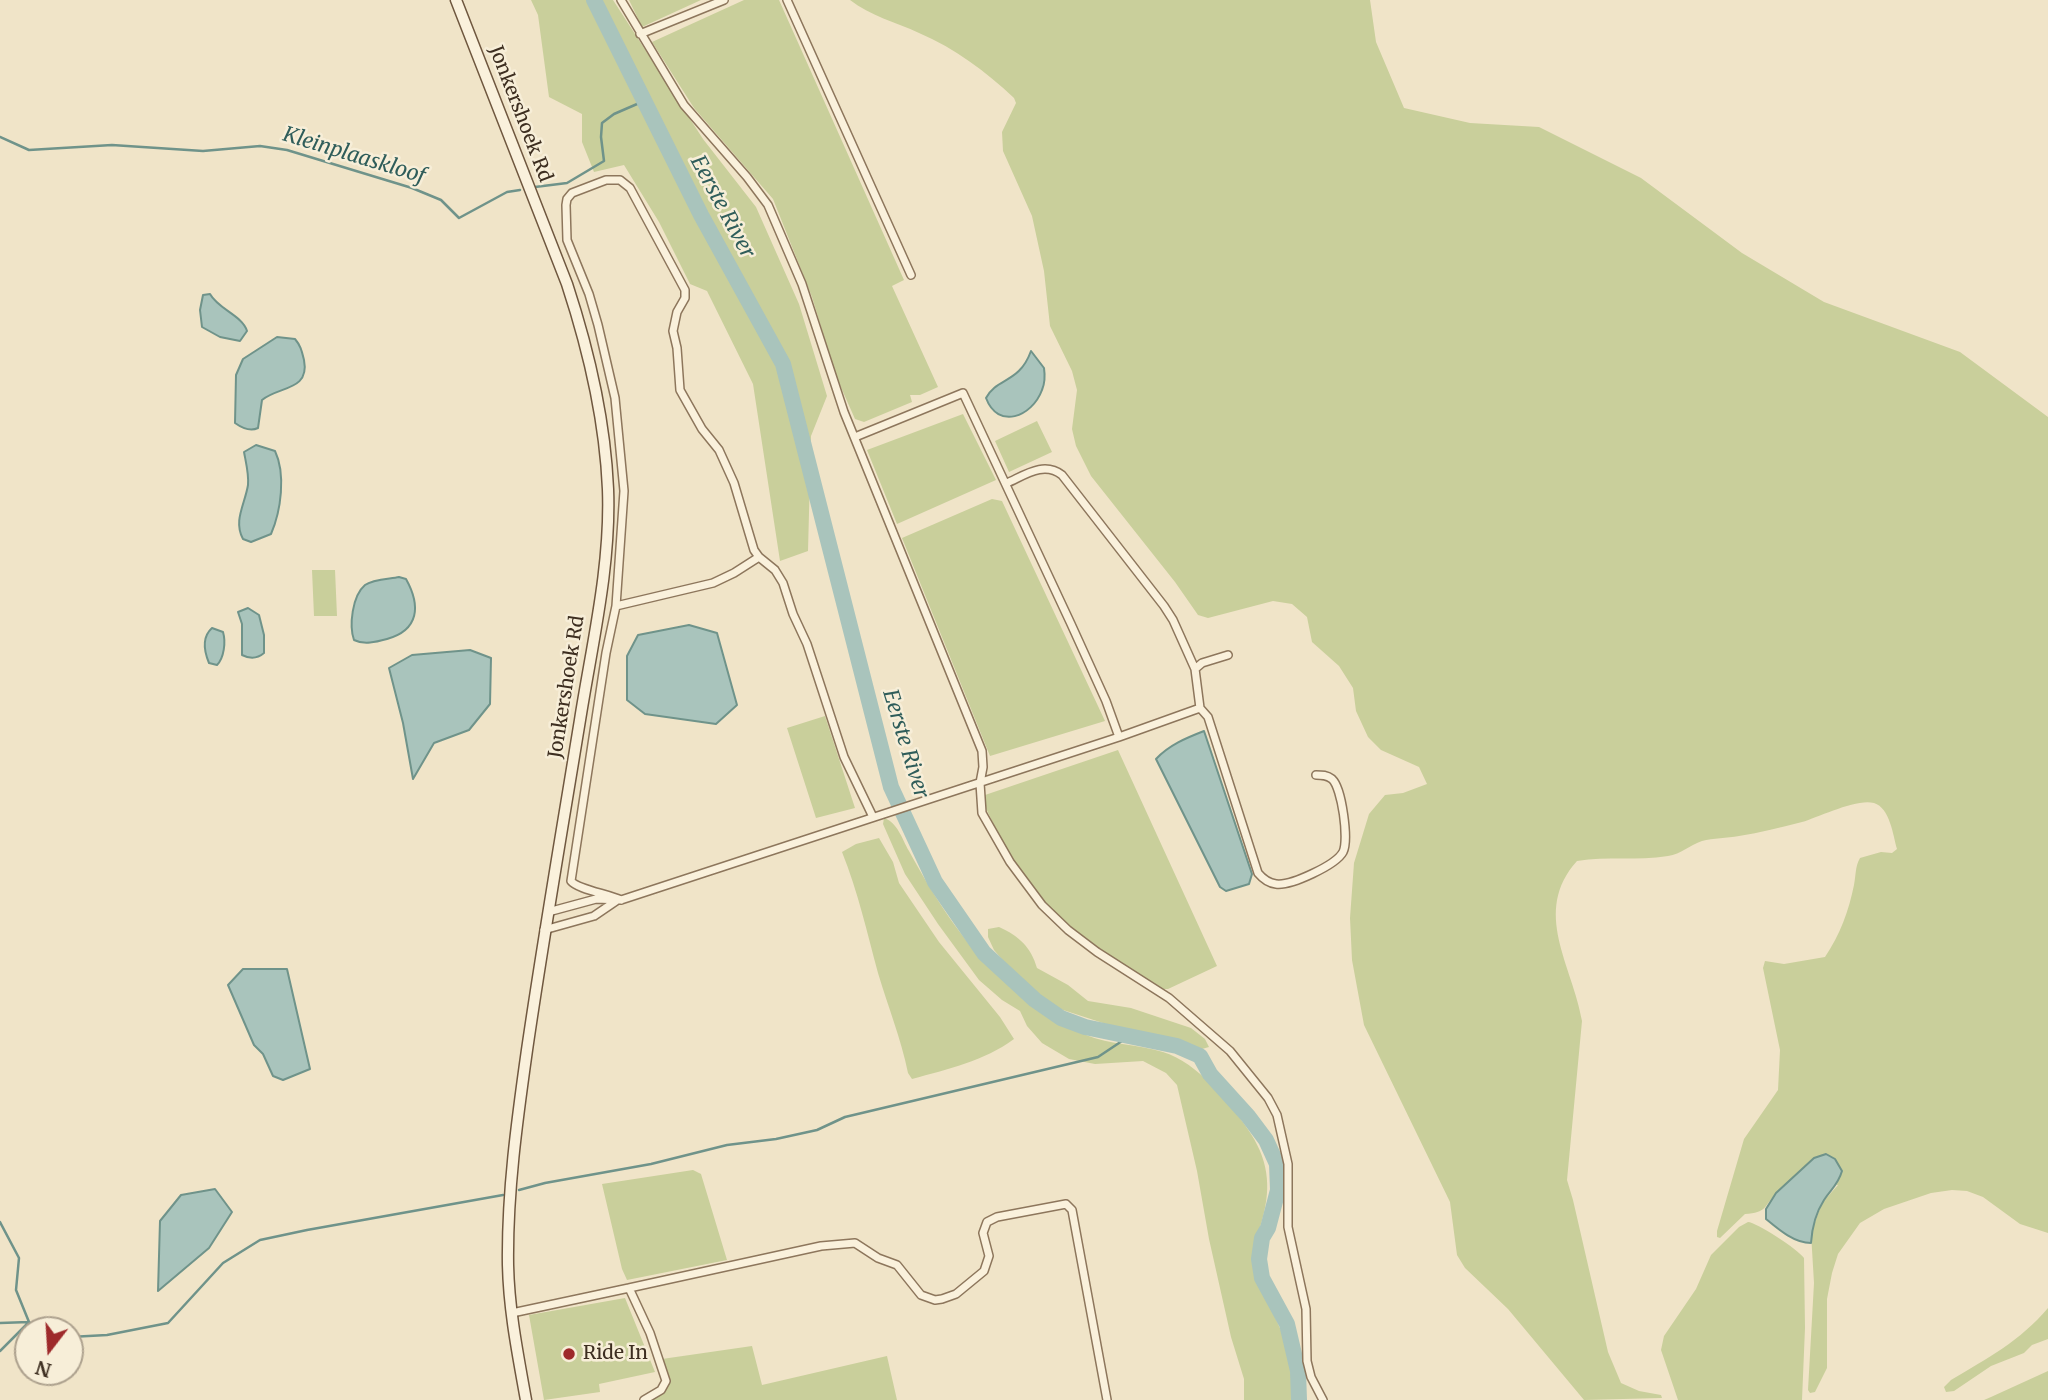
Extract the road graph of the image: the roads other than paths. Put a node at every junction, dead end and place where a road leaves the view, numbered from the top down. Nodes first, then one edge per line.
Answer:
1 (456, 0) edge
2 (621, 0) edge
3 (724, 0) edge
4 (787, 0) edge
5 (640, 34) junction
6 (911, 275) dead end
7 (855, 437) junction
8 (1007, 483) junction
9 (759, 557) junction
10 (616, 606) junction
11 (1228, 655) dead end
12 (1195, 669) junction
13 (1200, 708) junction
14 (1119, 737) junction
15 (1316, 775) dead end
16 (979, 783) junction
17 (873, 817) junction
18 (618, 901) junction
19 (548, 912) junction
20 (544, 930) junction
21 (629, 1288) junction
22 (512, 1312) junction
23 (526, 1400) edge
24 (644, 1400) edge
25 (1107, 1400) edge
26 (1323, 1400) edge

1 - 19 street, Jonkershoek Rd
2 - 5 street
3 - 5 street
4 - 6 street
5 - 7 street
7 - 8 street
7 - 16 street
8 - 12 street
8 - 14 street
9 - 10 street
9 - 10 street
9 - 17 street
10 - 18 street
11 - 12 street
12 - 13 street
13 - 14 street
13 - 15 street
14 - 16 street
16 - 17 street
16 - 26 street
17 - 18 street
18 - 19 street
18 - 20 street
19 - 20 street, Jonkershoek Rd
20 - 22 street, Jonkershoek Rd
21 - 22 street
21 - 24 street
21 - 25 street
22 - 23 street, Jonkershoek Rd

